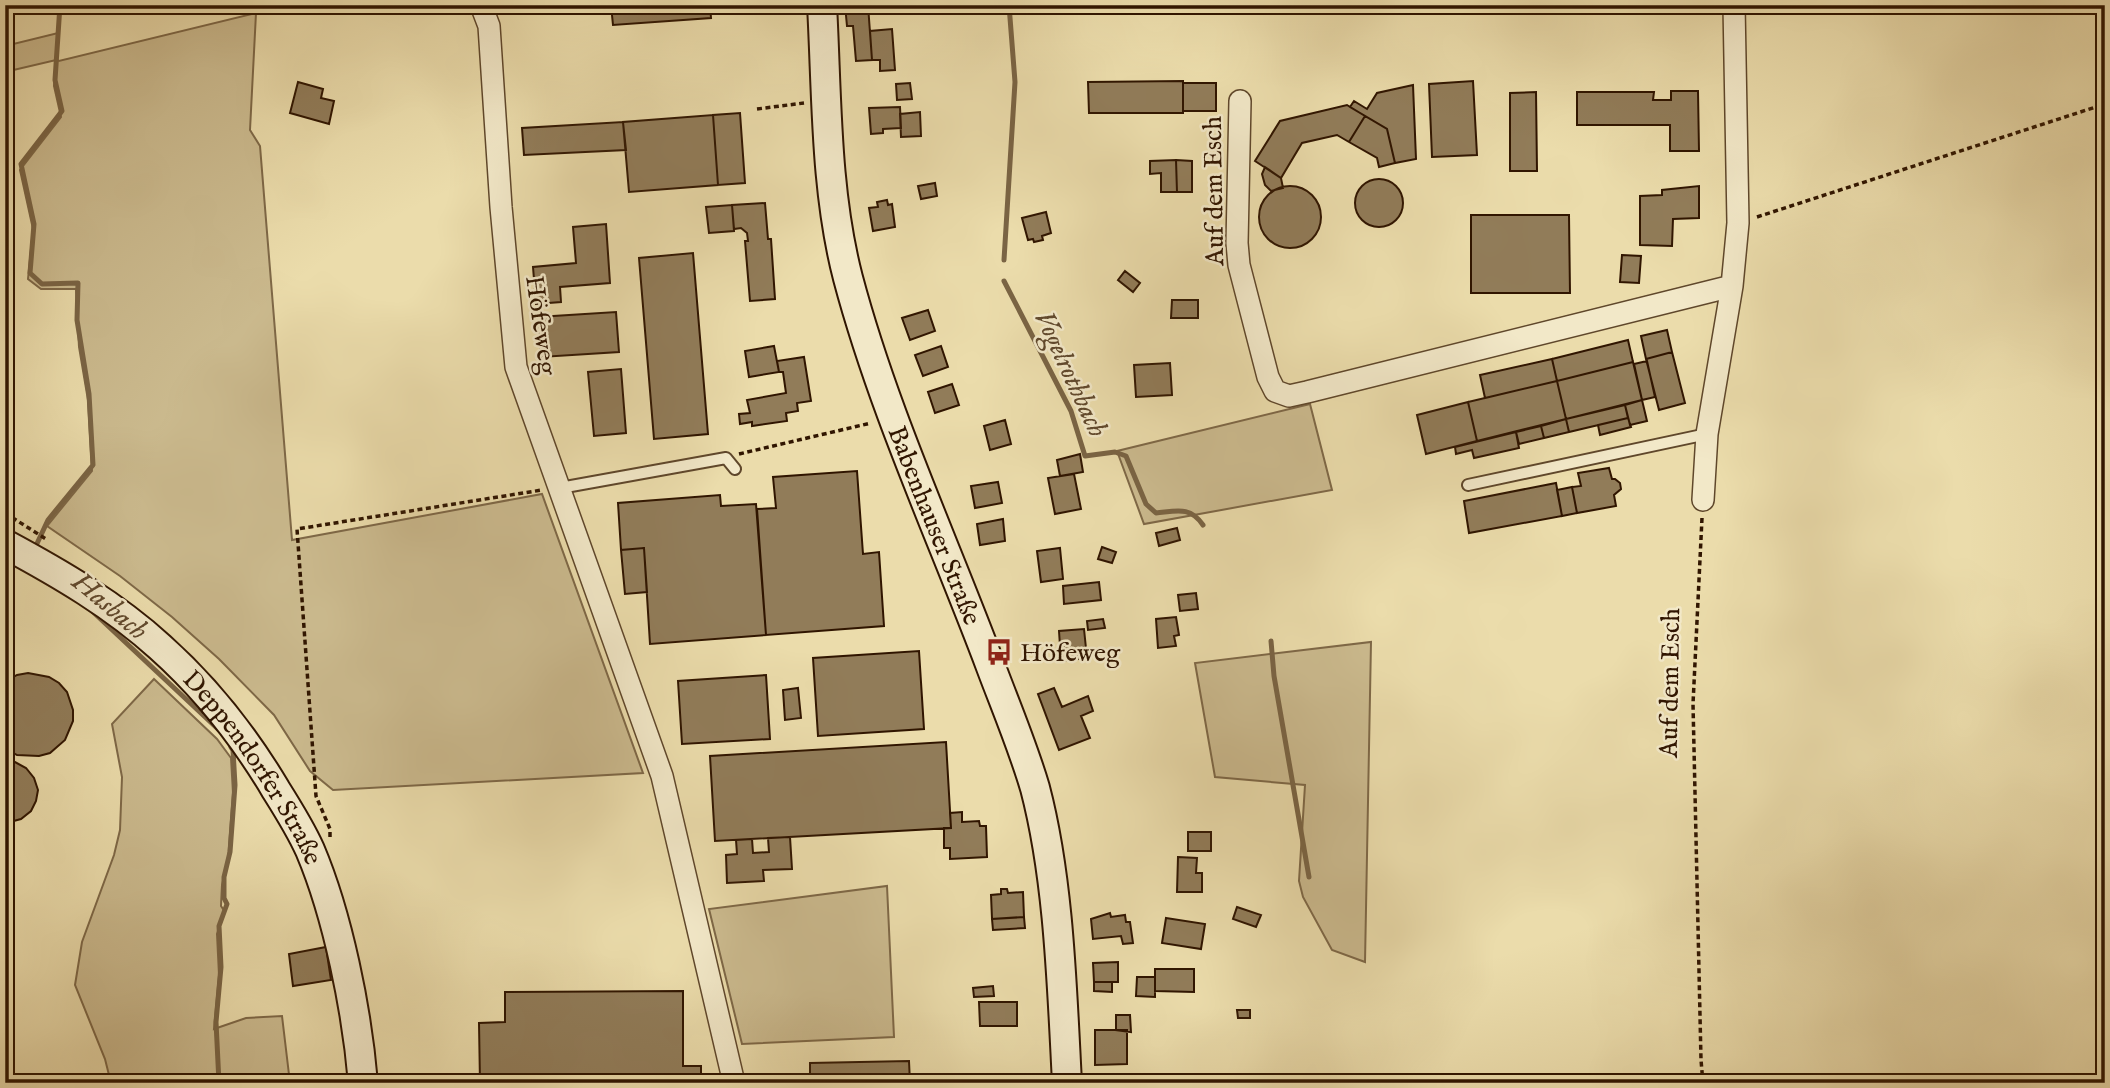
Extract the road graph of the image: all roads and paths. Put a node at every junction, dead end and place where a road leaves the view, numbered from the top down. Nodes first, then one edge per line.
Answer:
1 (481, 5) edge
2 (822, 5) edge
3 (1734, 5) edge
4 (1240, 101) dead end
5 (805, 103) dead end
6 (2105, 104) edge
7 (757, 108) dead end
8 (1738, 223) junction
9 (1732, 286) junction
10 (873, 422) dead end
11 (1707, 434) junction
12 (726, 458) junction
13 (735, 469) dead end
14 (1468, 485) dead end
15 (560, 488) junction
16 (1703, 500) joint
17 (5, 513) edge
18 (32, 547) edge
19 (330, 841) dead end
20 (363, 1083) edge
21 (734, 1083) edge
22 (1067, 1083) edge
23 (1703, 1083) edge

1 - 15 street, Höfeweg
2 - 22 main road, Babenhauser Straße
3 - 8 street
4 - 9 street, Auf dem Esch
5 - 7 path
6 - 8 path
8 - 9 street
9 - 11 street
10 - 12 path
11 - 14 lane
11 - 16 street
12 - 13 lane
12 - 15 lane
15 - 19 path
15 - 21 street, Höfeweg
16 - 23 path, Auf dem Esch
17 - 18 path
18 - 20 main road, Deppendorfer Straße

